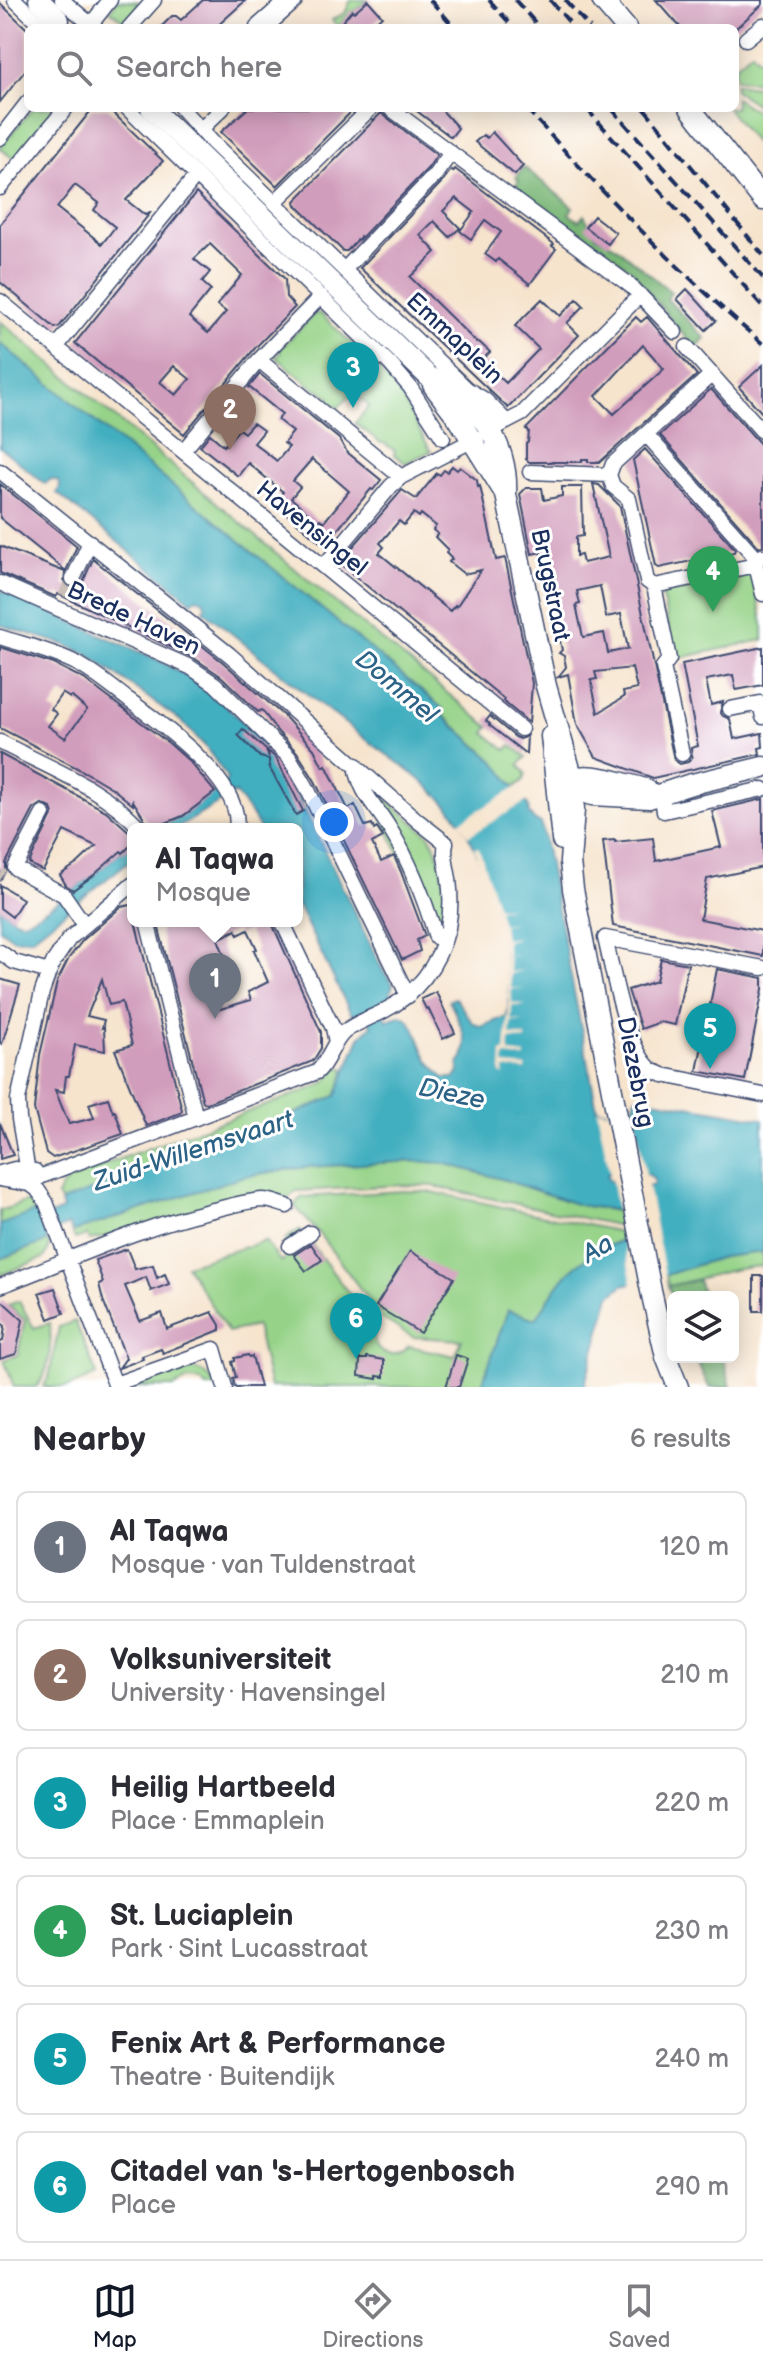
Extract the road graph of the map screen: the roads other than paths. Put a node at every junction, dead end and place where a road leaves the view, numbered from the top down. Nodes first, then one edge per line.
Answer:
1 (15, 0) edge
2 (39, 0) edge
3 (110, 0) edge
4 (154, 0) edge
5 (292, 0) edge
6 (602, 0) edge
7 (617, 0) edge
8 (55, 16) edge
9 (81, 24) edge
10 (93, 24) edge
11 (133, 24) edge
12 (265, 24) edge
13 (623, 24) edge
14 (637, 24) edge
15 (763, 25) edge
16 (746, 39) dead end
17 (24, 107) edge
18 (63, 112) edge
19 (131, 112) edge
20 (155, 112) edge
21 (185, 112) edge
22 (219, 112) edge
23 (367, 112) edge
24 (395, 112) edge
25 (693, 112) edge
26 (708, 112) edge
27 (201, 129) junction
28 (0, 138) edge
29 (451, 153) junction
30 (196, 176) junction
31 (763, 179) edge
32 (0, 188) edge
33 (763, 200) edge
34 (275, 202) junction
35 (332, 282) junction
36 (368, 292) junction
37 (640, 295) junction
38 (0, 301) edge
39 (369, 319) junction
40 (675, 332) dead end
41 (57, 346) junction
42 (687, 347) dead end
43 (259, 360) junction
44 (712, 374) junction
45 (428, 376) junction
46 (499, 426) junction
47 (763, 432) edge
48 (646, 434) junction
49 (443, 438) dead end
50 (471, 441) junction
51 (183, 451) junction
52 (0, 471) edge
53 (530, 472) dead end
54 (609, 475) junction
55 (401, 477) junction
56 (506, 495) junction
57 (90, 542) junction
58 (759, 560) edge
59 (324, 566) junction
60 (73, 579) tunnel mouth
61 (0, 583) edge
62 (654, 586) junction
63 (763, 594) edge
64 (0, 637) edge
65 (546, 686) junction
66 (730, 709) dead end
67 (763, 717) edge
68 (521, 729) dead end
69 (0, 742) edge
70 (682, 754) dead end
71 (356, 765) junction
72 (763, 767) edge
73 (574, 782) junction
74 (763, 789) edge
75 (661, 792) junction
76 (43, 814) dead end
77 (135, 823) edge
78 (237, 823) edge
79 (127, 888) edge
80 (81, 921) junction
81 (148, 927) edge
82 (285, 927) edge
83 (436, 937) dead end
84 (0, 952) edge
85 (763, 968) edge
86 (49, 972) junction
87 (408, 996) junction
88 (336, 1042) junction
89 (763, 1095) edge
90 (196, 1118) junction
91 (0, 1173) edge
92 (33, 1176) junction
93 (0, 1179) edge
94 (287, 1206) dead end
95 (310, 1233) dead end
96 (290, 1246) dead end
97 (68, 1261) junction
98 (0, 1286) edge
99 (115, 1386) edge
100 (225, 1387) edge
101 (678, 1387) edge

1 - 8 street
2 - 8 street
3 - 10 street
4 - 11 street
5 - 12 street
6 - 13 street
7 - 14 street
8 - 9 street
15 - 16 street
17 - 28 street
18 - 32 street
19 - 30 street
20 - 35 street, Emmaplein
21 - 27 street
22 - 27 street
23 - 34 street
24 - 29 street
25 - 33 street
26 - 31 street
27 - 34 street
29 - 35 street
29 - 37 street
30 - 35 street
30 - 41 street
34 - 35 street
35 - 36 street, Emmaplein
35 - 39 street, Emmaplein
35 - 43 street
35 - 49 street
36 - 39 street
36 - 46 street, Emmaplein
37 - 40 street
37 - 46 street
38 - 41 street, Havensingel
39 - 45 street, Emmaplein
41 - 51 street, Havensingel
42 - 44 street
43 - 51 street
43 - 55 street
44 - 47 street
44 - 48 street
45 - 46 street, Emmaplein
45 - 50 street, Emmaplein
46 - 50 street
46 - 56 street, Emmaplein
48 - 54 street
48 - 58 street
50 - 55 street
50 - 56 street, Emmaplein
51 - 59 street, Havensingel
52 - 57 street
53 - 54 street
54 - 62 street
55 - 59 street
56 - 65 street, Brugstraat
57 - 60 street
57 - 71 street
58 - 62 street
58 - 63 street
59 - 68 street, Havensingel
61 - 87 street, Brede Haven
62 - 70 street
64 - 78 street
65 - 73 street, Brugstraat
65 - 73 street, Brugstraat
66 - 67 street
69 - 77 street
71 - 83 street
71 - 87 street
72 - 75 street
73 - 75 street
73 - 101 street, Diezebrug
74 - 75 street
76 - 80 street
79 - 80 street
80 - 86 street
81 - 90 street
82 - 88 street
84 - 86 street
85 - 89 street
86 - 92 street
87 - 88 street
88 - 90 street
90 - 92 street
91 - 92 street
92 - 93 street
92 - 97 street
94 - 97 street
95 - 96 street
97 - 98 street
97 - 99 street
99 - 100 street

